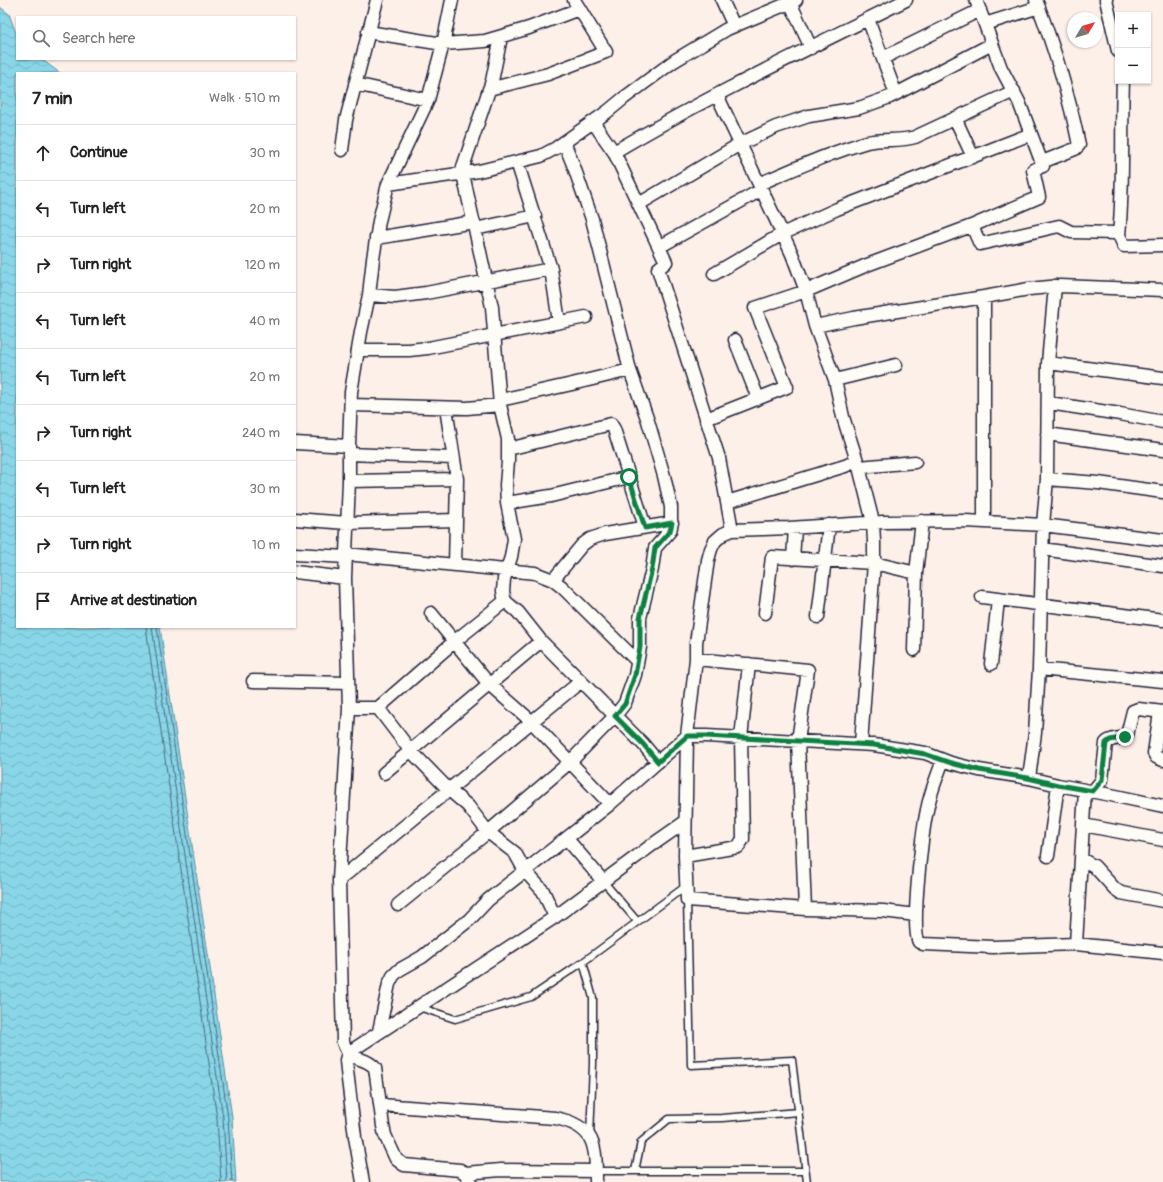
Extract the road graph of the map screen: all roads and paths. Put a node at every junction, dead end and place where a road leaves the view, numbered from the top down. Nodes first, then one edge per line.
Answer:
1 (377, 0) edge
2 (453, 0) edge
3 (722, 0) edge
4 (906, 0) edge
5 (1106, 0) edge
6 (792, 1) edge
7 (579, 3) edge
8 (1038, 3) edge
9 (978, 5) edge
10 (868, 19) junction
11 (985, 24) junction
12 (734, 26) junction
13 (368, 32) junction
14 (501, 36) junction
15 (442, 44) junction
16 (992, 44) junction
17 (811, 48) junction
18 (1117, 48) edge
19 (883, 58) junction
20 (355, 84) junction
21 (1123, 84) edge
22 (489, 89) junction
23 (1014, 91) junction
24 (896, 94) junction
25 (717, 95) junction
26 (428, 100) junction
27 (955, 118) junction
28 (594, 122) junction
29 (1031, 134) junction
30 (564, 142) junction
31 (740, 144) junction
32 (342, 150) dead end
33 (614, 152) junction
34 (973, 157) junction
35 (517, 162) junction
36 (1042, 162) junction
37 (463, 174) junction
38 (388, 184) junction
39 (760, 187) junction
40 (639, 204) junction
41 (534, 216) junction
42 (474, 226) junction
43 (972, 226) junction
44 (782, 234) junction
45 (1120, 235) junction
46 (376, 238) junction
47 (1163, 245) edge
48 (659, 246) junction
49 (552, 269) junction
50 (714, 274) dead end
51 (487, 282) junction
52 (1055, 286) junction
53 (1163, 290) edge
54 (806, 291) junction
55 (369, 295) junction
56 (984, 297) junction
57 (586, 317) dead end
58 (559, 322) junction
59 (815, 326) junction
60 (495, 335) junction
61 (735, 340) dead end
62 (358, 350) junction
63 (1048, 363) junction
64 (896, 365) dead end
65 (630, 370) junction
66 (1163, 378) edge
67 (835, 380) junction
68 (758, 398) junction
69 (500, 402) junction
70 (1048, 403) junction
71 (351, 405) junction
72 (446, 408) junction
73 (706, 418) junction
74 (1163, 422) edge
75 (1047, 434) junction
76 (296, 443) edge
77 (508, 449) junction
78 (349, 450) junction
79 (1163, 450) edge
80 (453, 458) junction
81 (915, 462) dead end
82 (858, 464) junction
83 (629, 477) junction
84 (1047, 478) junction
85 (457, 479) junction
86 (349, 481) junction
87 (1163, 492) edge
88 (727, 502) junction
89 (507, 503) junction
90 (296, 519) edge
91 (456, 520) junction
92 (922, 521) junction
93 (873, 522) junction
94 (984, 522) junction
95 (347, 523) junction
96 (672, 523) junction
97 (829, 525) junction
98 (1043, 525) junction
99 (645, 528) junction
100 (796, 528) junction
101 (732, 530) junction
102 (1163, 540) edge
103 (1042, 550) junction
104 (296, 554) edge
105 (346, 556) junction
106 (793, 558) junction
107 (825, 561) junction
108 (874, 563) junction
109 (455, 565) junction
110 (1163, 566) edge
111 (507, 570) junction
112 (296, 572) edge
113 (916, 573) junction
114 (345, 578) junction
115 (553, 580) junction
116 (982, 598) dead end
117 (998, 600) junction
118 (505, 601) junction
119 (1041, 604) junction
120 (431, 613) dead end
121 (765, 613) dead end
122 (818, 617) dead end
123 (1163, 620) edge
124 (455, 641) junction
125 (540, 641) junction
126 (914, 650) dead end
127 (696, 659) junction
128 (637, 661) junction
129 (749, 664) junction
130 (991, 664) dead end
131 (1039, 669) junction
132 (1163, 680) edge
133 (253, 681) dead end
134 (580, 682) junction
135 (348, 683) junction
136 (489, 684) junction
137 (349, 708) junction
138 (378, 708) junction
139 (1162, 712) edge
140 (615, 716) junction
141 (531, 721) junction
142 (687, 736) junction
143 (741, 738) junction
144 (798, 741) junction
145 (860, 744) junction
146 (410, 750) junction
147 (943, 760) junction
148 (1163, 760) edge
149 (570, 762) junction
150 (658, 762) junction
151 (384, 773) dead end
152 (1028, 778) junction
153 (1058, 785) junction
154 (448, 789) junction
155 (1089, 791) junction
156 (610, 804) junction
157 (1163, 806) edge
158 (685, 822) junction
159 (1083, 825) junction
160 (488, 832) junction
161 (567, 838) junction
162 (1163, 840) edge
163 (685, 856) junction
164 (1048, 856) dead end
165 (1081, 859) junction
166 (526, 871) junction
167 (339, 880) junction
168 (603, 881) junction
169 (686, 886) junction
170 (687, 900) junction
171 (1163, 901) edge
172 (398, 905) dead end
173 (805, 909) junction
174 (916, 915) junction
175 (555, 917) junction
176 (638, 921) junction
177 (1076, 944) junction
178 (1163, 953) edge
179 (583, 962) junction
180 (417, 1006) junction
181 (379, 1031) junction
182 (348, 1053) junction
183 (381, 1105) junction
184 (799, 1112) junction
185 (590, 1137) junction
186 (635, 1171) junction
187 (805, 1171) junction
188 (596, 1177) edge
189 (468, 1178) edge
190 (363, 1182) edge
191 (807, 1182) edge

1 - 13 street
2 - 15 street
3 - 12 street
4 - 10 street
5 - 18 street
6 - 12 street
6 - 17 street
7 - 14 street
7 - 22 street
8 - 11 street
8 - 36 street
9 - 11 street
9 - 19 street
10 - 17 street
10 - 19 street
11 - 16 street
12 - 28 street
13 - 15 street
13 - 20 street
14 - 15 street
14 - 22 street
15 - 26 street
16 - 23 street
16 - 24 street
17 - 25 street
19 - 24 street
20 - 26 street
20 - 32 street
21 - 45 street
22 - 37 street
23 - 27 street
23 - 29 street
24 - 31 street
25 - 31 street
25 - 33 street
26 - 38 street
27 - 34 street
27 - 39 street
28 - 30 street
28 - 33 street
29 - 34 street
29 - 36 street
30 - 35 street
30 - 65 street
31 - 39 street
31 - 40 street
33 - 40 street
34 - 44 street
35 - 37 street
35 - 41 street
36 - 43 street
37 - 38 street
37 - 42 street
38 - 46 street
39 - 44 street
39 - 48 street
40 - 48 street
41 - 42 street
41 - 49 street
42 - 46 street
42 - 51 street
43 - 45 street
43 - 54 street
44 - 50 street
44 - 54 street
45 - 47 street
46 - 55 street
48 - 73 street
49 - 51 street
49 - 58 street
51 - 55 street
51 - 60 street
52 - 53 street
52 - 56 street
52 - 63 street
54 - 59 street
54 - 68 street
55 - 62 street
56 - 59 street
56 - 94 street
57 - 58 street
58 - 60 street
59 - 67 street
60 - 62 street
60 - 69 street
61 - 68 street
62 - 71 street
63 - 66 street
63 - 70 street
64 - 67 street
65 - 69 street
65 - 96 street
67 - 82 street
68 - 73 street
69 - 72 street
69 - 77 street
70 - 74 street
70 - 75 street
71 - 72 street
71 - 78 street
72 - 80 street
73 - 88 street
75 - 79 street
75 - 84 street
76 - 78 street
77 - 83 street
77 - 89 street
78 - 80 street
78 - 86 street
80 - 85 street
81 - 82 street
82 - 88 street
82 - 93 street
83 - 89 street
83 - 99 street
84 - 87 street
84 - 98 street
85 - 86 street
85 - 91 street
86 - 95 street
88 - 101 street
89 - 111 street
90 - 95 street
91 - 95 street
91 - 109 street
92 - 93 street
92 - 94 street
92 - 113 street
93 - 97 street
93 - 108 street
94 - 98 street
95 - 105 street
96 - 99 street
96 - 128 street
97 - 100 street
97 - 107 street
98 - 102 street
98 - 103 street
99 - 115 street
100 - 101 street
100 - 106 street
101 - 127 street
103 - 110 street
103 - 119 street
104 - 105 street
105 - 109 street
105 - 114 street
106 - 107 street
106 - 121 street
107 - 108 street
107 - 122 street
108 - 113 street
108 - 145 street
109 - 111 street
111 - 115 street
111 - 118 street
112 - 114 street
113 - 126 street
114 - 135 street
115 - 128 street
116 - 117 street
117 - 119 street
117 - 130 street
118 - 124 street
118 - 125 street
119 - 123 street
119 - 131 street
120 - 124 street
124 - 136 street
124 - 138 street
125 - 134 street
125 - 136 street
127 - 129 street
127 - 142 street
128 - 140 street
129 - 143 street
129 - 144 street
131 - 132 street
131 - 152 street
133 - 135 street
134 - 140 street
134 - 141 street
135 - 137 street
136 - 141 street
136 - 146 street
137 - 138 street
137 - 167 street
138 - 146 street
139 - 148 street
139 - 155 street
140 - 149 street
140 - 150 street
141 - 149 street
141 - 154 street
142 - 143 street
142 - 150 street
142 - 158 street
143 - 144 street
143 - 163 street
144 - 145 street
144 - 173 street
145 - 147 street
146 - 151 street
146 - 154 street
147 - 152 street
147 - 174 street
149 - 156 street
149 - 160 street
150 - 156 street
152 - 153 street
153 - 155 street
153 - 164 street
154 - 160 street
154 - 167 street
155 - 157 street
155 - 159 street
156 - 161 street
158 - 163 street
158 - 168 street
159 - 162 street
159 - 165 street
160 - 166 street
160 - 172 street
161 - 166 street
161 - 168 street
163 - 169 street
165 - 171 street
165 - 177 street
166 - 175 street
166 - 181 street
167 - 182 street
168 - 175 street
168 - 176 lane
169 - 170 street
169 - 176 lane
170 - 173 street
170 - 184 lane
173 - 174 street
174 - 177 street
175 - 180 street
176 - 179 lane
177 - 178 street
179 - 180 lane
179 - 185 lane
180 - 181 street
181 - 182 street
182 - 183 street
182 - 190 street
183 - 185 street
183 - 189 street
184 - 186 lane
184 - 187 lane
185 - 188 street
186 - 187 lane
186 - 188 lane
187 - 191 lane
188 - 189 street

